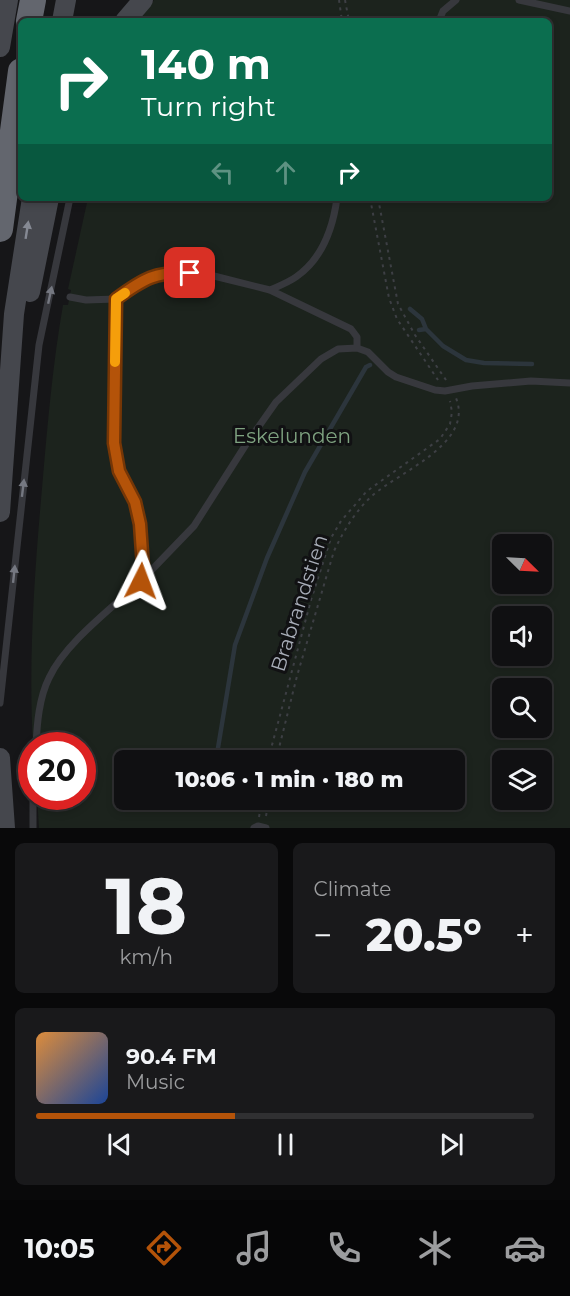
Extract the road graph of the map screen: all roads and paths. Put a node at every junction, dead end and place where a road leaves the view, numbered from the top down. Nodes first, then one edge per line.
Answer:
1 (8, 0) edge
2 (33, 0) edge
3 (66, 0) edge
4 (143, 0) edge
5 (339, 0) edge
6 (345, 0) edge
7 (456, 0) edge
8 (519, 0) edge
9 (570, 11) edge
10 (30, 18) edge
11 (63, 18) edge
12 (128, 18) edge
13 (342, 18) edge
14 (348, 18) edge
15 (440, 18) edge
16 (0, 47) edge
17 (18, 94) edge
18 (32, 201) edge
19 (48, 201) edge
20 (69, 201) edge
21 (336, 201) edge
22 (371, 201) edge
23 (379, 201) edge
24 (0, 229) edge
25 (270, 290) junction
26 (70, 297) dead end
27 (116, 299) junction
28 (357, 348) junction
29 (570, 383) edge
30 (449, 390) junction
31 (9, 392) junction
32 (0, 512) edge
33 (141, 581) junction
34 (0, 703) edge
35 (37, 732) edge
36 (271, 750) edge
37 (278, 750) edge
38 (0, 758) edge
39 (33, 810) edge
40 (261, 810) edge
41 (266, 810) edge
42 (5, 828) edge
43 (33, 828) edge
44 (260, 828) edge

1 - 16 main road
2 - 10 highway
3 - 11 main road
4 - 12 main road
5 - 13 path
6 - 14 path
7 - 15 lane
8 - 9 lane
17 - 24 highway
31 -> 18 main road
19 - 31 main road
34 -> 20 lane
21 - 25 lane
22 - 30 path, Brabrandstien
23 - 30 path
25 - 27 lane
25 - 28 lane
26 - 27 lane
27 - 33 lane
28 - 30 lane
28 - 33 lane
29 - 30 lane
30 - 36 path, Brabrandstien
30 - 37 path
31 - 32 main road
33 - 35 lane
38 - 42 main road
39 - 43 lane
40 - 44 path
41 - 44 path

